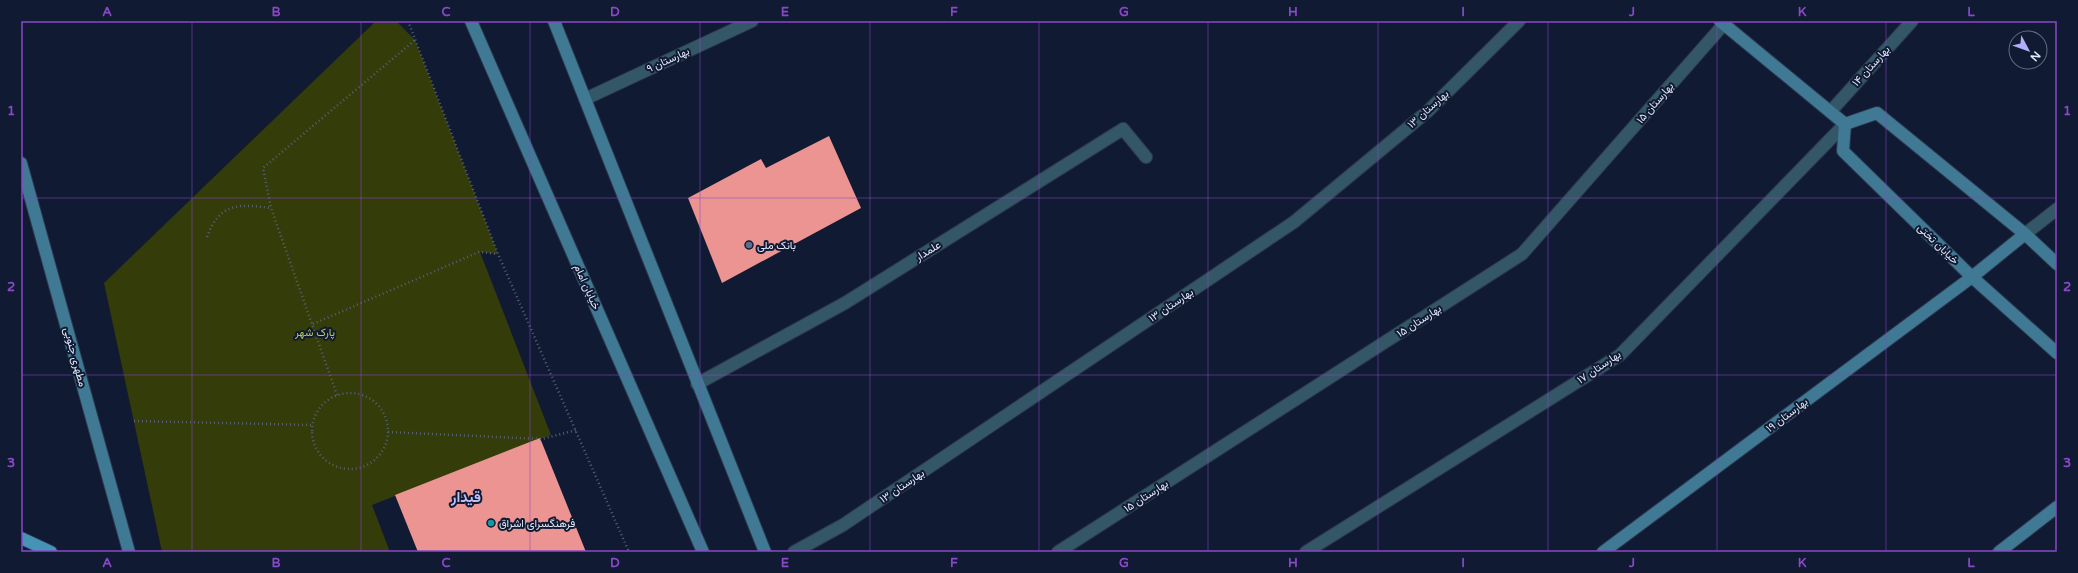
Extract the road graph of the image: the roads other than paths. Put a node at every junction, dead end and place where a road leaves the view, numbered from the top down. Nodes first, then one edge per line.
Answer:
1 (471, 21) edge
2 (554, 21) edge
3 (752, 21) edge
4 (1519, 21) edge
5 (1912, 21) edge
6 (1722, 23) edge
7 (585, 99) junction
8 (1831, 111) junction
9 (1845, 124) junction
10 (1146, 157) dead end
11 (21, 163) edge
12 (2057, 209) edge
13 (2025, 234) junction
14 (2057, 264) edge
15 (1972, 277) junction
16 (2057, 353) edge
17 (697, 384) junction
18 (2057, 507) edge
19 (21, 538) edge
20 (51, 552) edge
21 (129, 552) edge
22 (703, 552) edge
23 (766, 552) edge
24 (794, 552) edge
25 (1058, 552) edge
26 (1306, 552) edge
27 (1603, 552) edge
28 (1999, 552) edge

1 - 22 main road, خیابان امام
2 - 7 main road
3 - 7 street, بهارستان ۹
4 - 24 street, بهارستان ۱۳
5 - 8 street, بهارستان ۱۴
6 - 8 main road
6 - 25 street, بهارستان ۱۵
7 - 17 main road
8 - 9 main road
9 - 13 main road
9 - 15 main road, خیابان تختی
9 - 26 street, بهارستان ۱۷
10 - 17 street, علمدار
11 - 21 main road, مطهری جنوبی
12 - 13 street
13 - 14 main road
13 - 15 main road, بهارستان ۱۹
15 - 16 main road, خیابان تختی
15 - 27 main road, بهارستان ۱۹
17 - 23 main road
18 - 28 main road
19 - 20 main road

